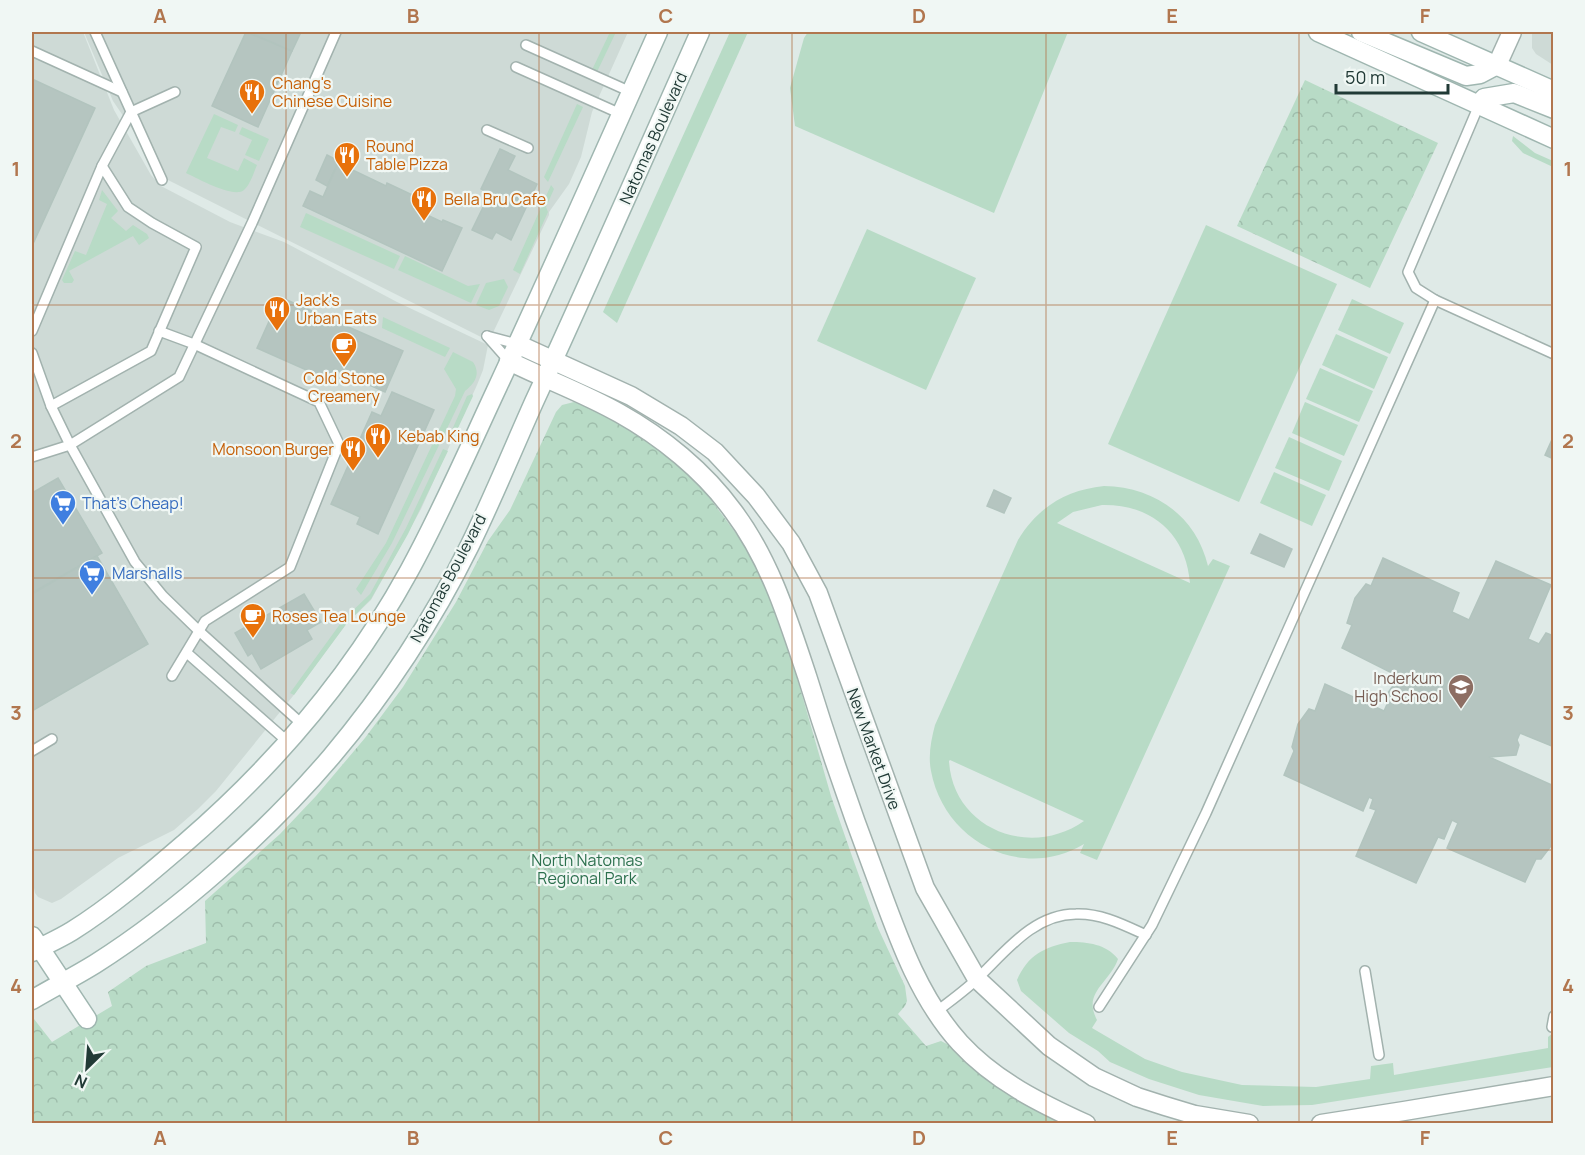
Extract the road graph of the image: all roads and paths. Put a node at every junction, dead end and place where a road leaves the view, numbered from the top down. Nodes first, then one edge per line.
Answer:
1 (95, 32) edge
2 (336, 32) edge
3 (658, 32) edge
4 (700, 32) edge
5 (1318, 32) edge
6 (1361, 32) edge
7 (1421, 32) edge
8 (1512, 32) edge
9 (526, 45) dead end
10 (32, 51) edge
11 (1497, 65) junction
12 (516, 67) dead end
13 (1554, 91) edge
14 (122, 92) junction
15 (175, 92) dead end
16 (631, 92) junction
17 (1479, 105) junction
18 (1554, 109) edge
19 (131, 112) junction
20 (621, 114) junction
21 (487, 130) dead end
22 (1554, 139) edge
23 (528, 148) dead end
24 (102, 166) junction
25 (162, 180) dead end
26 (1435, 300) junction
27 (32, 331) edge
28 (159, 331) junction
29 (194, 344) junction
30 (517, 344) junction
31 (32, 353) edge
32 (1554, 354) edge
33 (554, 360) junction
34 (509, 362) junction
35 (545, 379) junction
36 (51, 406) junction
37 (70, 445) junction
38 (32, 457) edge
39 (199, 632) junction
40 (186, 652) junction
41 (172, 676) dead end
42 (303, 725) junction
43 (52, 739) dead end
44 (288, 742) junction
45 (32, 751) edge
46 (1146, 935) junction
47 (34, 945) edge
48 (1365, 971) dead end
49 (977, 979) junction
50 (63, 982) junction
51 (32, 1000) edge
52 (1099, 1007) dead end
53 (936, 1012) junction
54 (1554, 1016) edge
55 (87, 1019) dead end
56 (1552, 1027) edge
57 (1379, 1055) dead end
58 (1554, 1086) edge
59 (1086, 1124) edge
60 (1249, 1124) edge
61 (1321, 1124) edge

1 - 14 lane
2 - 29 lane
3 - 16 main road
4 - 33 main road, Natomas Boulevard
5 - 17 main road
6 - 11 main road
7 - 11 main road
8 - 11 main road
9 - 16 lane
10 - 14 lane
11 - 13 main road
12 - 20 lane
14 - 19 lane
15 - 19 lane
16 - 20 main road
17 - 18 main road
17 - 22 main road
17 - 26 lane
19 - 24 lane
19 - 25 lane
20 - 30 main road
21 - 23 lane
24 - 27 lane
24 - 28 lane
26 - 32 lane
26 - 46 lane
28 - 29 lane
28 - 36 lane
29 - 37 lane
29 - 39 lane
30 - 33 main road, New Market Drive
30 - 34 main road
30 - 34 lane
31 - 36 lane
33 - 35 main road, Natomas Boulevard
33 - 49 main road, New Market Drive
34 - 35 main road
34 - 42 main road
35 - 50 main road, Natomas Boulevard
35 - 53 main road
36 - 37 lane
37 - 38 lane
37 - 39 lane
39 - 40 lane
39 - 42 lane
40 - 41 lane
40 - 44 lane
42 - 44 main road
43 - 45 lane
44 - 47 main road
46 - 49 lane
46 - 52 lane
47 - 50 main road
48 - 57 lane
49 - 53 lane
49 - 60 main road, New Market Drive
50 - 51 main road, Natomas Boulevard
50 - 55 main road
53 - 59 main road
54 - 56 lane
58 - 61 main road

